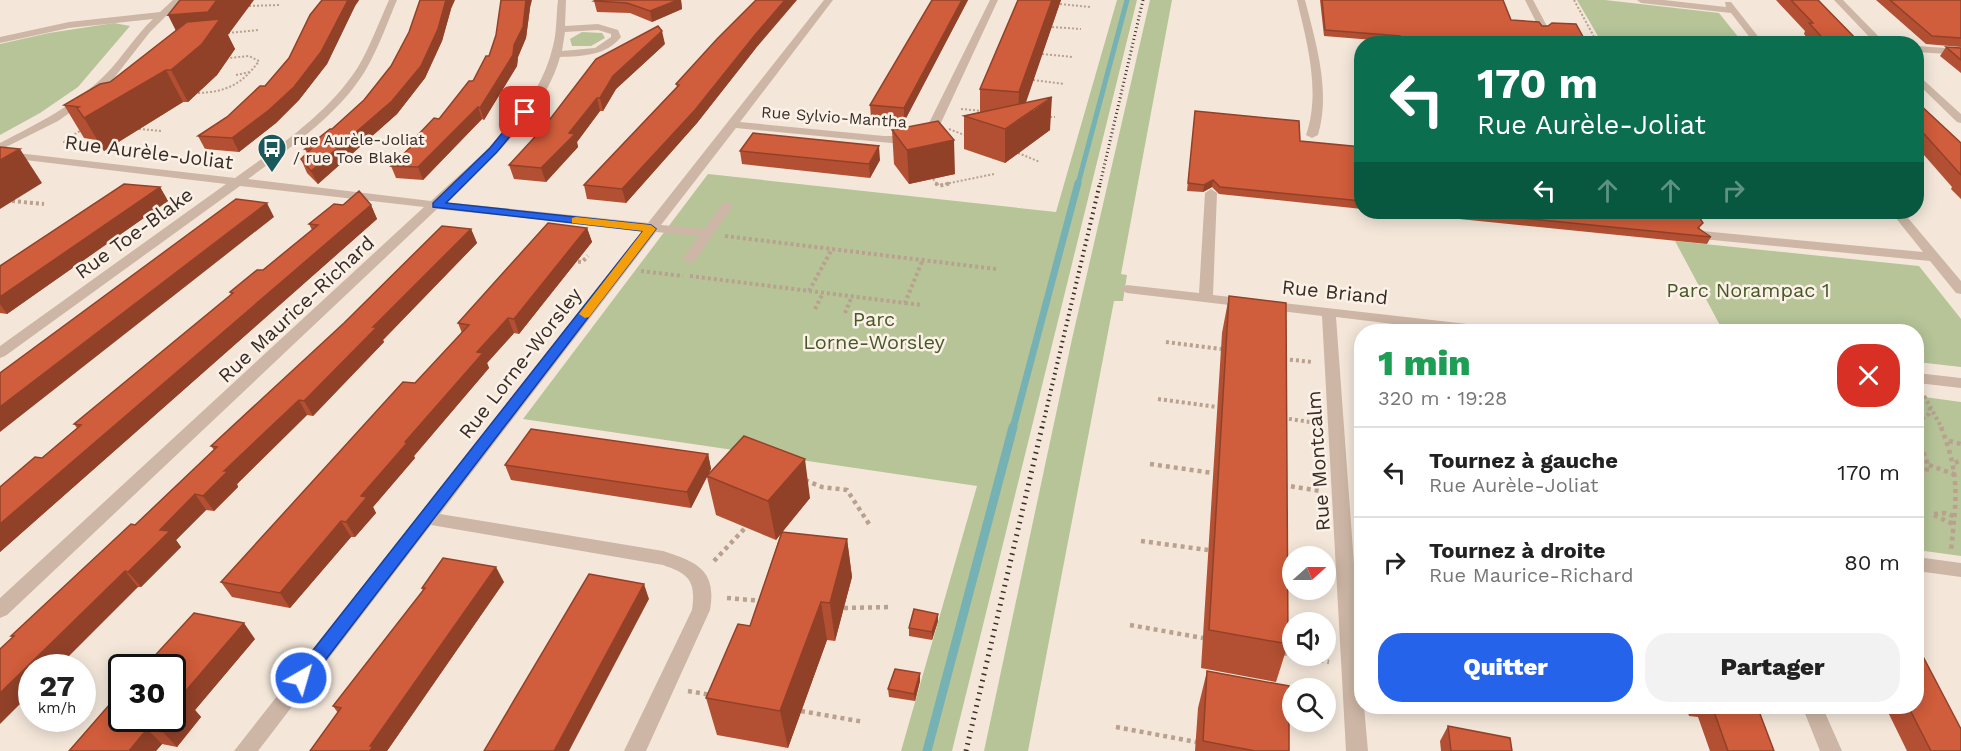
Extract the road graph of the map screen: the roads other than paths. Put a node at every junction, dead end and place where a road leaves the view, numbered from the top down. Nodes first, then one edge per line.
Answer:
1 (178, 0) edge
2 (393, 0) edge
3 (562, 0) edge
4 (829, 0) edge
5 (994, 0) edge
6 (1300, 0) edge
7 (1529, 0) edge
8 (1641, 0) edge
9 (1660, 0) edge
10 (1838, 0) edge
11 (1728, 5) edge
12 (162, 15) junction
13 (1543, 28) edge
14 (560, 29) junction
15 (1753, 36) edge
16 (1874, 36) edge
17 (0, 40) edge
18 (1924, 49) edge
19 (1961, 52) edge
20 (556, 54) junction
21 (1924, 84) edge
22 (1961, 120) edge
23 (732, 124) junction
24 (1312, 135) dead end
25 (0, 147) edge
26 (0, 154) edge
27 (238, 182) junction
28 (1211, 193) dead end
29 (437, 205) junction
30 (727, 206) dead end
31 (1903, 219) edge
32 (651, 229) junction
33 (706, 233) junction
34 (1702, 235) edge
35 (1934, 257) junction
36 (688, 264) road end
37 (1127, 289) dead end
38 (1961, 290) edge
39 (1206, 298) junction
40 (1329, 312) junction
41 (1433, 324) edge
42 (0, 353) edge
43 (1924, 379) edge
44 (1961, 383) edge
45 (425, 518) junction
46 (1956, 562) edge
47 (1924, 564) edge
48 (0, 610) edge
49 (1354, 704) edge
50 (1355, 714) edge
51 (1815, 714) edge
52 (245, 751) edge
53 (635, 751) edge
54 (1357, 751) edge
55 (1831, 751) edge

1 - 12 street
2 - 27 street, Rue Toe-Blake
3 - 14 street, Rue Maurice-Richard
4 - 23 street, Rue Lorne-Worsley
5 - 23 street, Rue Sylvio-Mantha
6 - 24 street
7 - 13 street
8 - 11 street
9 - 11 street
10 - 16 street
11 - 15 street
12 - 17 street
12 - 25 street
14 - 20 street, Rue Maurice-Richard
14 - 20 street
18 - 19 street
20 - 29 street, Rue Maurice-Richard
21 - 22 street
23 - 32 street, Rue Lorne-Worsley
26 - 27 street, Rue Aurèle-Joliat
27 - 29 street, Rue Aurèle-Joliat
27 - 42 street, Rue Toe-Blake
28 - 39 street
29 - 32 street, Rue Aurèle-Joliat
29 - 48 street, Rue Maurice-Richard
30 - 33 street
31 - 35 street
32 - 33 street, Rue Aurèle-Joliat
32 - 45 street, Rue Lorne-Worsley
33 - 36 street
34 - 35 street
35 - 38 street
37 - 39 street, Rue Briand
39 - 40 street, Rue Briand
40 - 41 street, Rue Briand
40 - 49 street, Rue Montcalm
43 - 44 street
45 - 52 street, Rue Lorne-Worsley
45 - 53 street
46 - 47 street
50 - 54 street, Rue Montcalm
51 - 55 street

